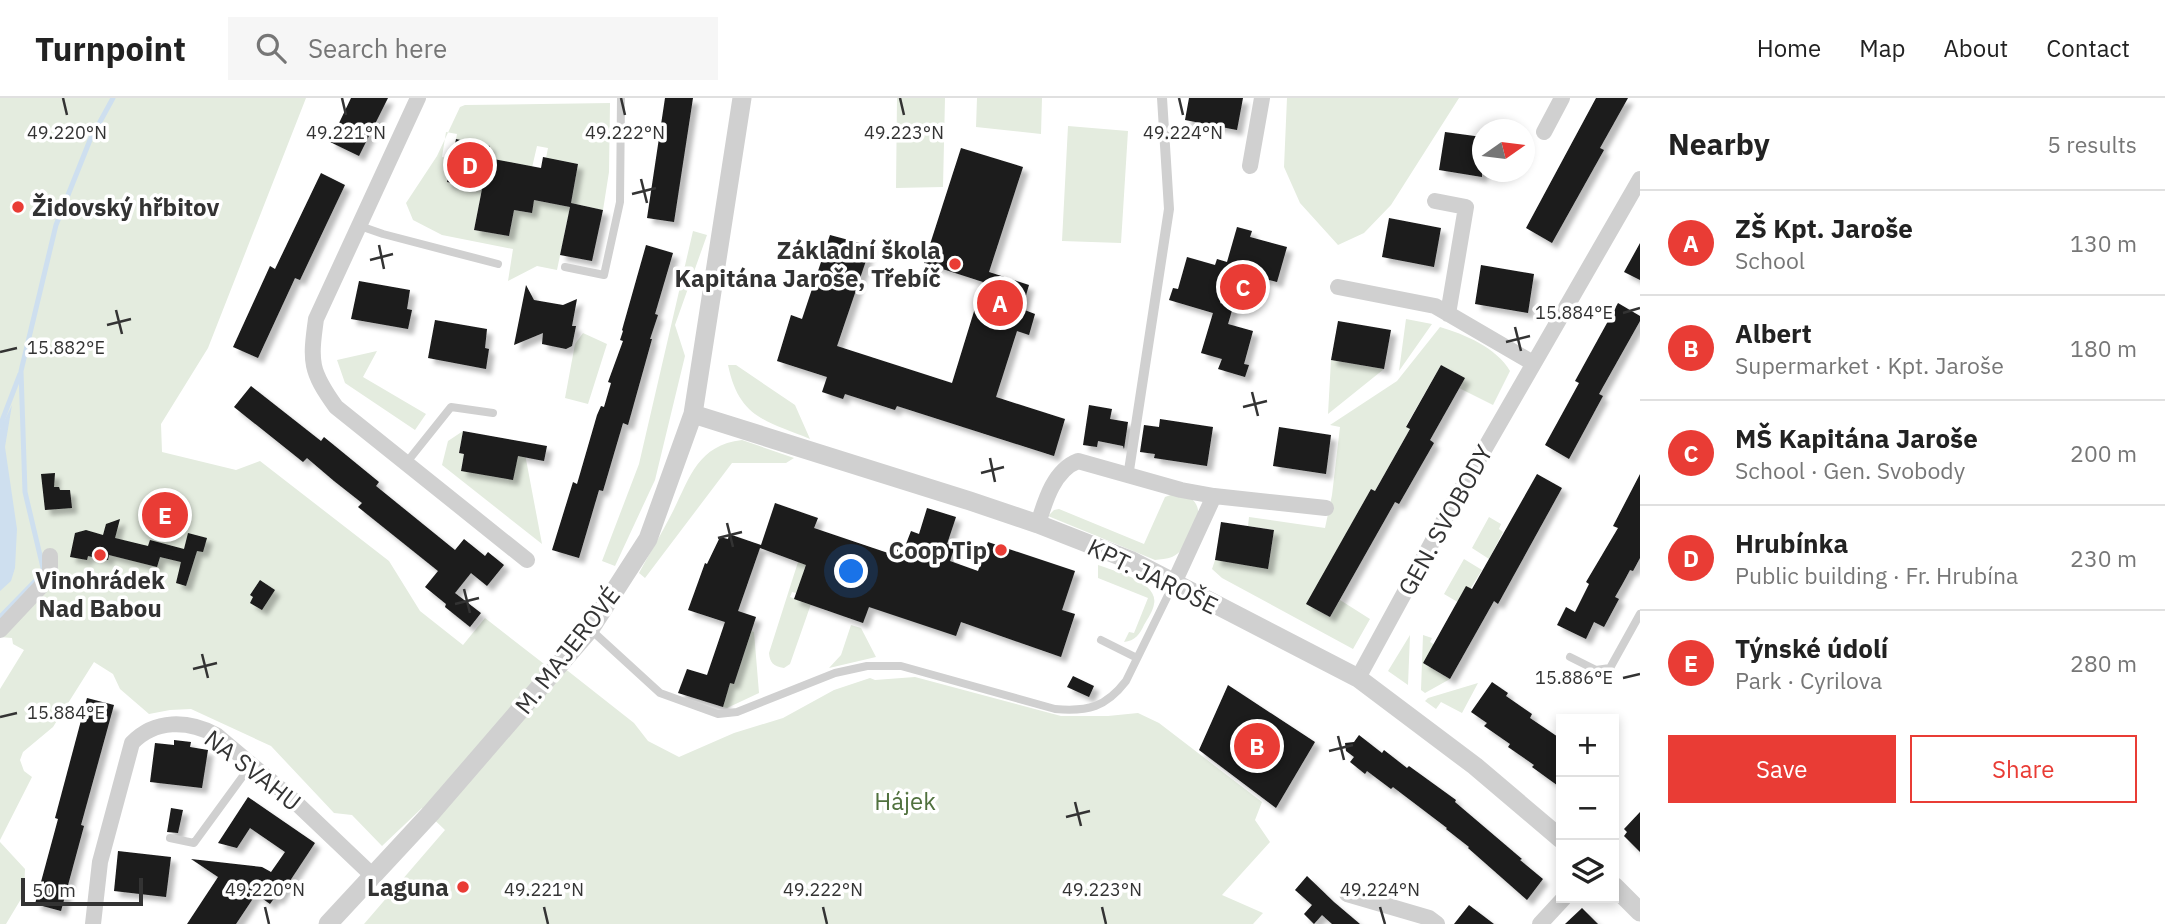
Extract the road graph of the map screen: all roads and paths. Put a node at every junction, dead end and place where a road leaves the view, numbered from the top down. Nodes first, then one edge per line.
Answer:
1 (418, 98) edge
2 (621, 98) edge
3 (742, 98) edge
4 (1162, 98) edge
5 (1262, 98) edge
6 (1562, 98) edge
7 (1544, 132) dead end
8 (1250, 166) dead end
9 (1640, 179) edge
10 (1436, 201) dead end
11 (360, 226) junction
12 (498, 264) dead end
13 (565, 267) dead end
14 (1338, 287) dead end
15 (1448, 314) junction
16 (1533, 363) junction
17 (493, 413) dead end
18 (693, 414) junction
19 (407, 461) junction
20 (1128, 477) junction
21 (1214, 496) junction
22 (1326, 508) dead end
23 (1038, 524) junction
24 (50, 556) dead end
25 (527, 561) dead end
26 (1174, 583) junction
27 (1640, 614) edge
28 (590, 629) junction
29 (0, 630) edge
30 (1101, 640) dead end
31 (1570, 657) dead end
32 (1137, 658) junction
33 (1358, 678) junction
34 (251, 765) junction
35 (1556, 835) edge
36 (170, 838) dead end
37 (373, 876) junction
38 (1619, 891) edge
39 (1347, 894) dead end
40 (1559, 903) edge
41 (1640, 912) edge
42 (93, 924) edge
43 (328, 924) edge
44 (1437, 924) edge
45 (1540, 924) edge

1 - 11 street
2 - 13 lane
3 - 18 street, M. MAJEROVÉ
4 - 20 street
5 - 8 street
6 - 7 street
9 - 16 street, GEN. SVOBODY
10 - 15 street
11 - 12 lane
11 - 19 street
14 - 15 street
15 - 16 street
16 - 33 street, GEN. SVOBODY
17 - 19 lane
18 - 23 street, KPT. JAROŠE
18 - 28 street, M. MAJEROVÉ
19 - 25 street
20 - 21 street
20 - 23 street
21 - 22 street
21 - 26 street
23 - 26 street, KPT. JAROŠE
24 - 29 street
26 - 32 lane
26 - 33 street, KPT. JAROŠE
27 - 31 lane
28 - 32 lane
28 - 37 street, M. MAJEROVÉ
30 - 32 lane
33 - 35 street, KPT. JAROŠE
34 - 36 lane
34 - 37 street, NA SVAHU
34 - 42 street, NA SVAHU
37 - 43 street, M. MAJEROVÉ
38 - 41 street
39 - 44 street
40 - 45 street

